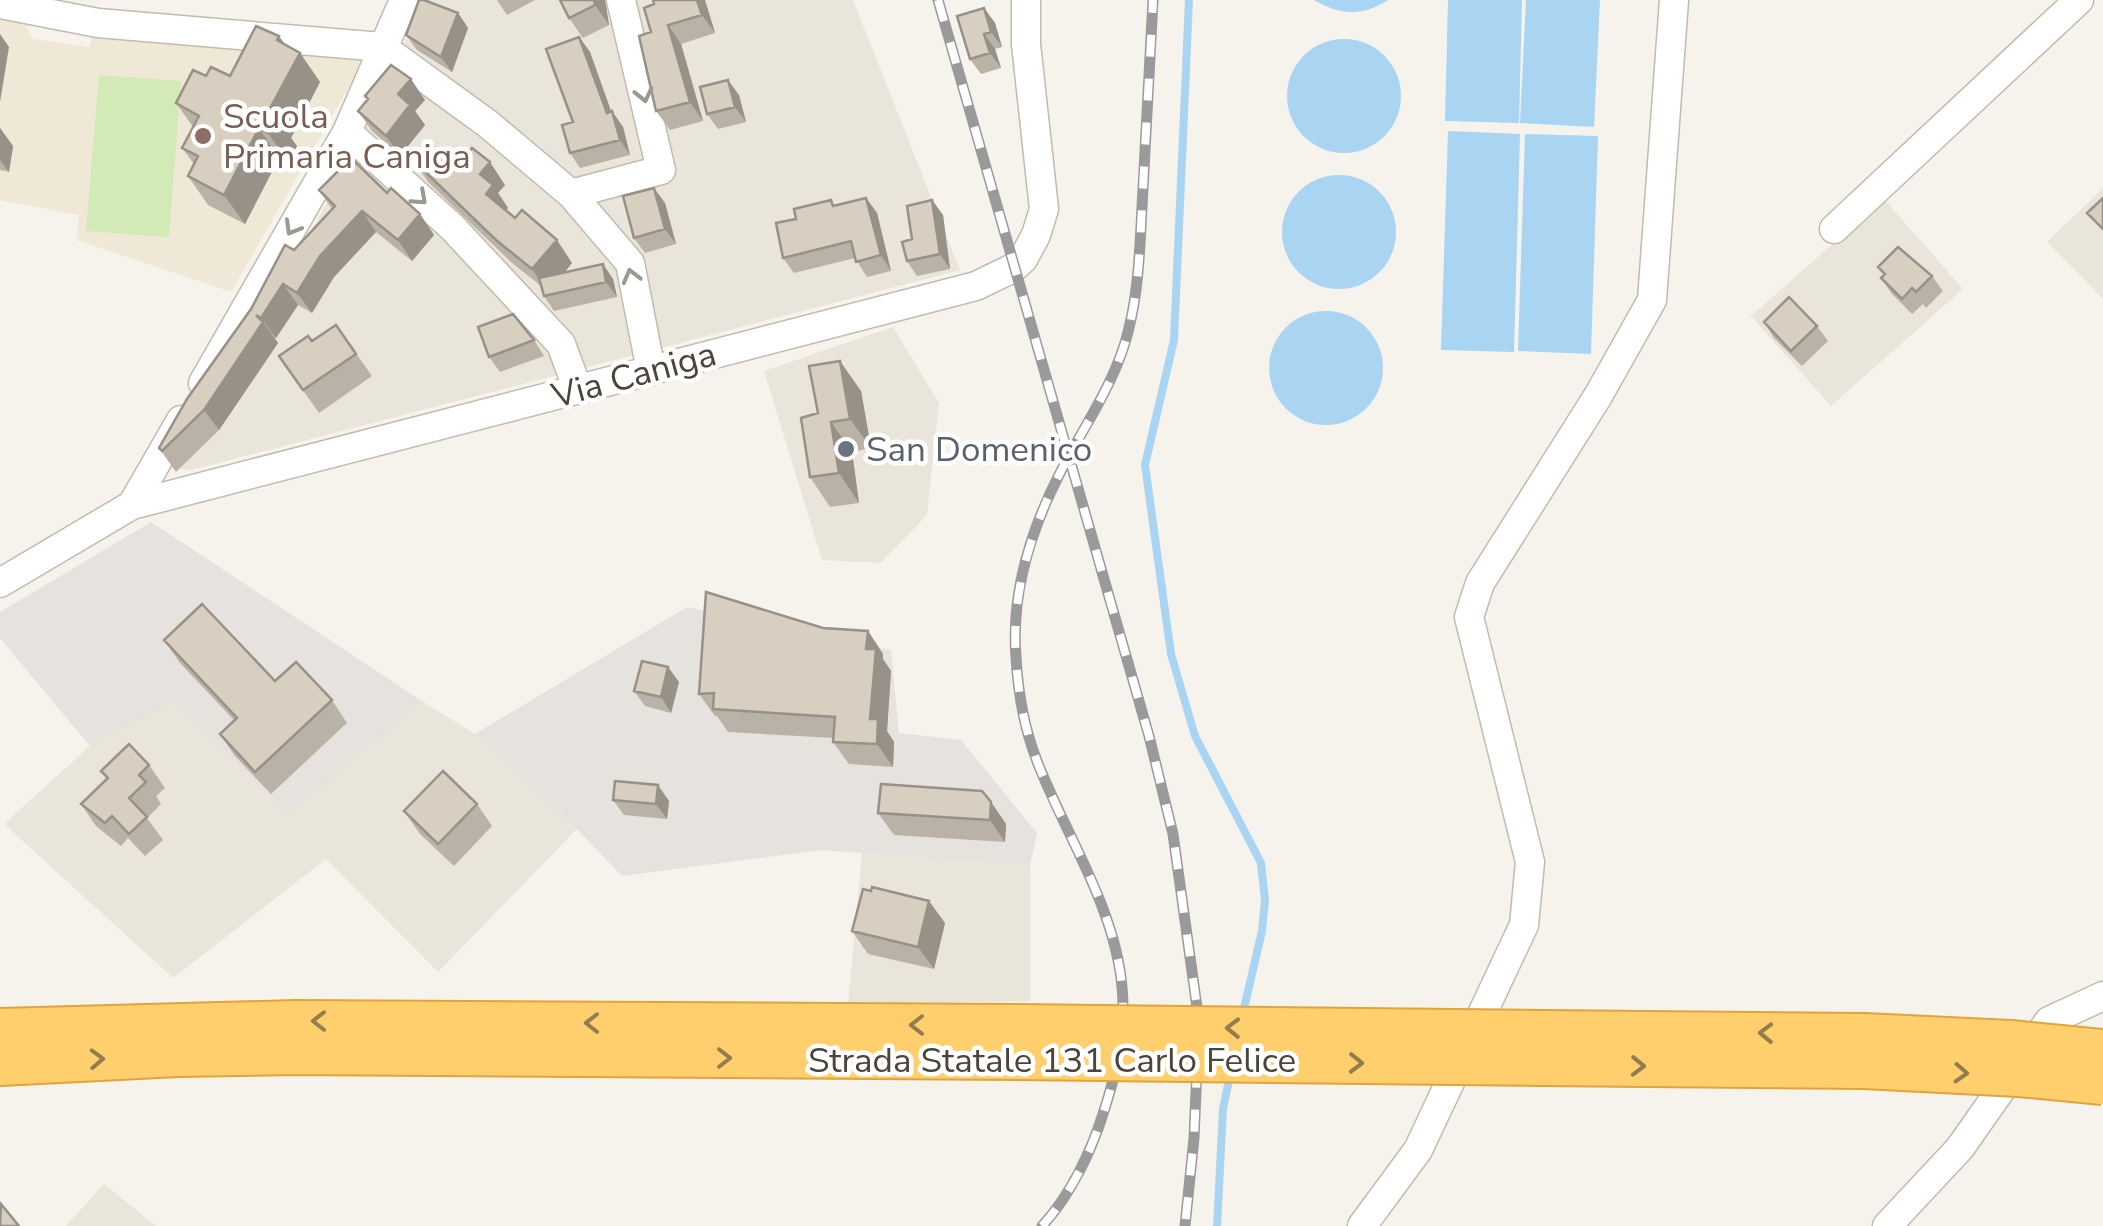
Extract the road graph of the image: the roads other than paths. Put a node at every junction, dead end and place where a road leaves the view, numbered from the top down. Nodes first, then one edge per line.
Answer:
1 (404, 0) edge
2 (621, 0) edge
3 (1026, 0) edge
4 (1674, 0) edge
5 (2079, 0) edge
6 (0, 4) edge
7 (97, 12) edge
8 (382, 47) junction
9 (347, 132) junction
10 (571, 194) junction
11 (1834, 229) dead end
12 (651, 371) junction
13 (578, 390) junction
14 (132, 505) junction
15 (0, 583) edge
16 (2103, 996) edge
17 (0, 1028) edge
18 (417, 1039) junction
19 (2103, 1050) edge
20 (1864, 1051) junction
21 (0, 1065) edge
22 (2103, 1084) edge
23 (1362, 1226) edge
24 (1887, 1226) edge

1 - 8 street
2 -> 10 street
3 - 12 street, Via Caniga
4 - 23 street
5 - 11 street
6 - 7 street
7 - 8 street
8 - 9 street
8 - 10 street
9 -> 13 street
9 -> 14 street
12 -> 10 street
12 - 13 street, Via Caniga
13 - 14 street, Via Caniga
14 - 15 street, Via Caniga
16 - 24 street
18 -> 17 highway, Strada Statale 131 Carlo Felice
18 - 20 highway, Strada Statale 131 Carlo Felice, bridge
21 -> 18 highway, Strada Statale 131 Carlo Felice
19 - 20 highway, Strada Statale 131 Carlo Felice, bridge
20 -> 22 highway, Strada Statale 131 Carlo Felice, bridge

